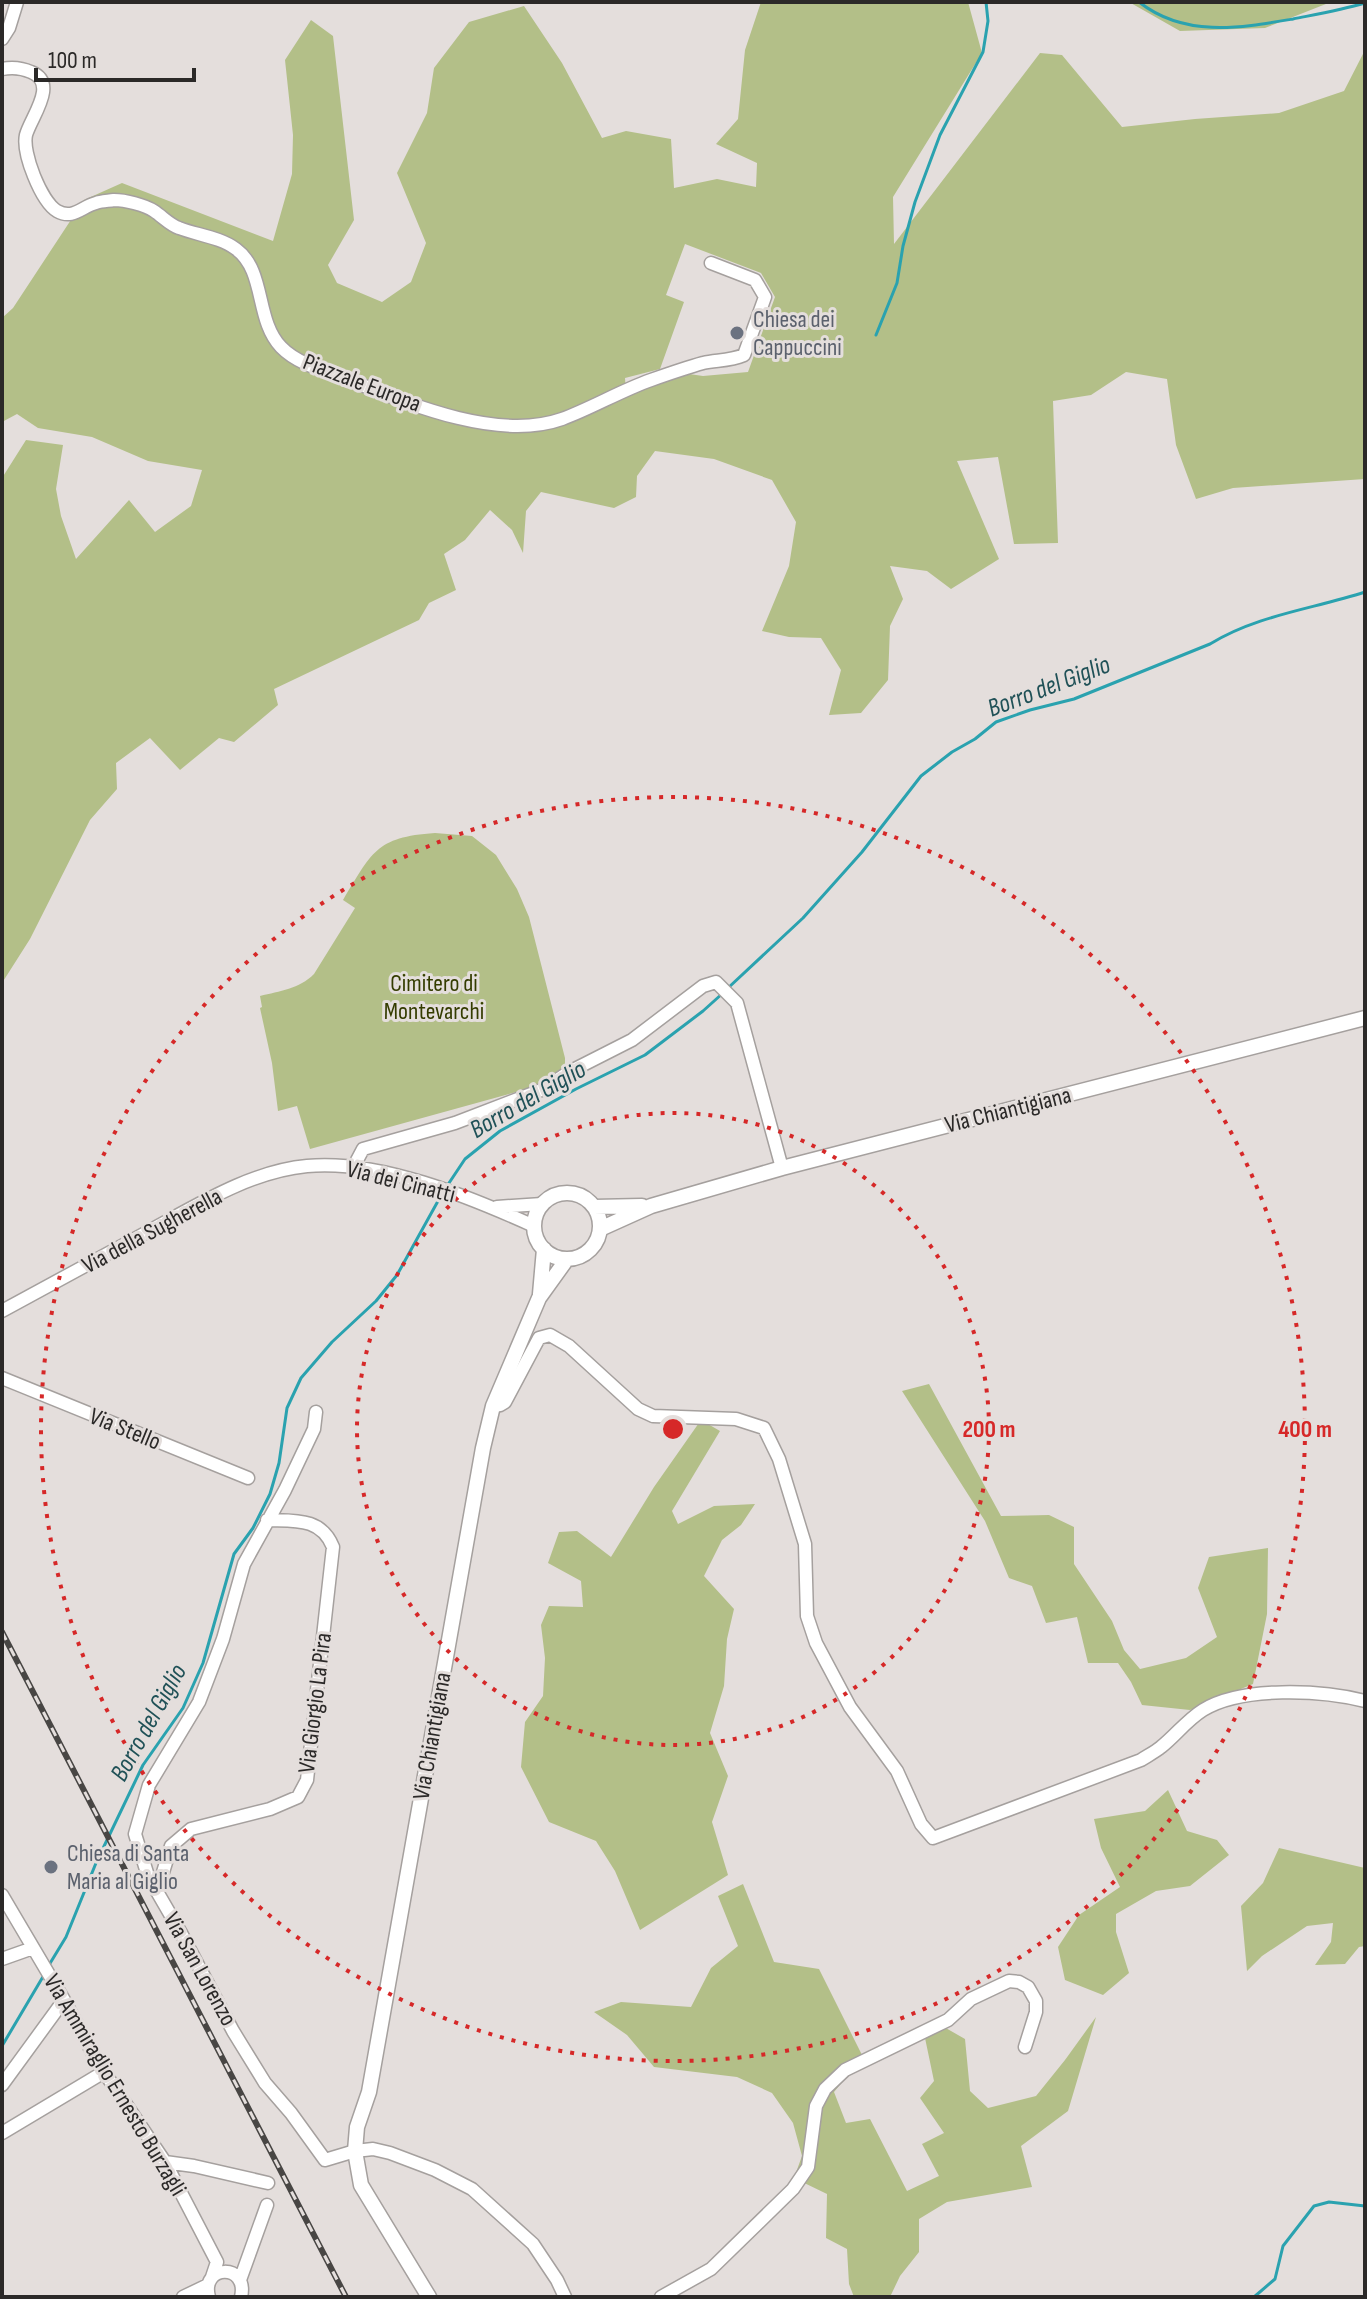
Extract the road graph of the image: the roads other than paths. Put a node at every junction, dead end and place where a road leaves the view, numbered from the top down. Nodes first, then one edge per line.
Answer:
1 (17, 2) edge
2 (2, 39) edge
3 (2, 69) edge
4 (711, 263) dead end
5 (1365, 1018) edge
6 (307, 1166) joint
7 (354, 1166) junction
8 (782, 1168) junction
9 (542, 1204) junction
10 (651, 1206) junction
11 (493, 1207) junction
12 (594, 1207) junction
13 (534, 1226) junction
14 (600, 1229) junction
15 (544, 1249) junction
16 (567, 1259) junction
17 (539, 1298) junction
18 (2, 1311) edge
19 (2, 1378) edge
20 (493, 1406) junction
21 (316, 1412) dead end
22 (248, 1478) dead end
23 (267, 1520) junction
24 (1365, 1701) edge
25 (157, 1892) junction
26 (2, 1895) edge
27 (16, 1918) junction
28 (2, 1926) edge
29 (35, 1952) junction
30 (2, 1959) edge
31 (64, 2000) junction
32 (1025, 2047) dead end
33 (104, 2072) junction
34 (2, 2085) edge
35 (2, 2133) edge
36 (355, 2151) junction
37 (165, 2162) junction
38 (268, 2183) dead end
39 (267, 2205) dead end
40 (209, 2289) edge
41 (242, 2291) edge
42 (429, 2297) edge
43 (565, 2297) edge
44 (661, 2297) edge

1 - 2 street
3 - 4 street, Piazzale Europa
5 - 8 main road, Via Chiantigiana
6 - 7 street, Via dei Cinatti
6 - 18 street, Via della Sugherella
7 - 8 street
7 - 11 street, Via dei Cinatti
8 - 10 main road, Via Chiantigiana
9 - 11 street
9 - 12 main road, Via Chiantigiana
9 - 13 main road
10 - 12 main road, Via Chiantigiana
10 - 14 main road, Via Chiantigiana
11 - 13 street, Via dei Cinatti
12 - 14 main road
13 - 15 main road, Via Chiantigiana
14 - 16 main road, Via Chiantigiana
15 - 16 main road
15 - 17 main road, Via Chiantigiana
16 - 17 main road, Via Chiantigiana
17 - 20 main road, Via Chiantigiana
19 - 22 street, Via Stello
20 - 24 street
20 - 36 main road, Via Chiantigiana
21 - 23 street, Via San Lorenzo
23 - 25 street, Via San Lorenzo
23 - 25 street, Via Giorgio La Pira
25 - 36 street, Via San Lorenzo
26 - 27 street, Via Ammiraglio Ernesto Burzagli
27 - 28 street
27 - 29 street, Via Ammiraglio Ernesto Burzagli
29 - 30 street
29 - 31 street, Via Ammiraglio Ernesto Burzagli
31 - 33 street, Via Ammiraglio Ernesto Burzagli
31 - 34 street
32 - 44 street
33 - 35 street
33 - 37 street, Via Ammiraglio Ernesto Burzagli
36 - 42 main road
36 - 43 street
37 - 38 street
37 - 40 street, Via Ammiraglio Ernesto Burzagli
39 - 41 street
40 - 41 street, Via Ammiraglio Ernesto Burzagli

